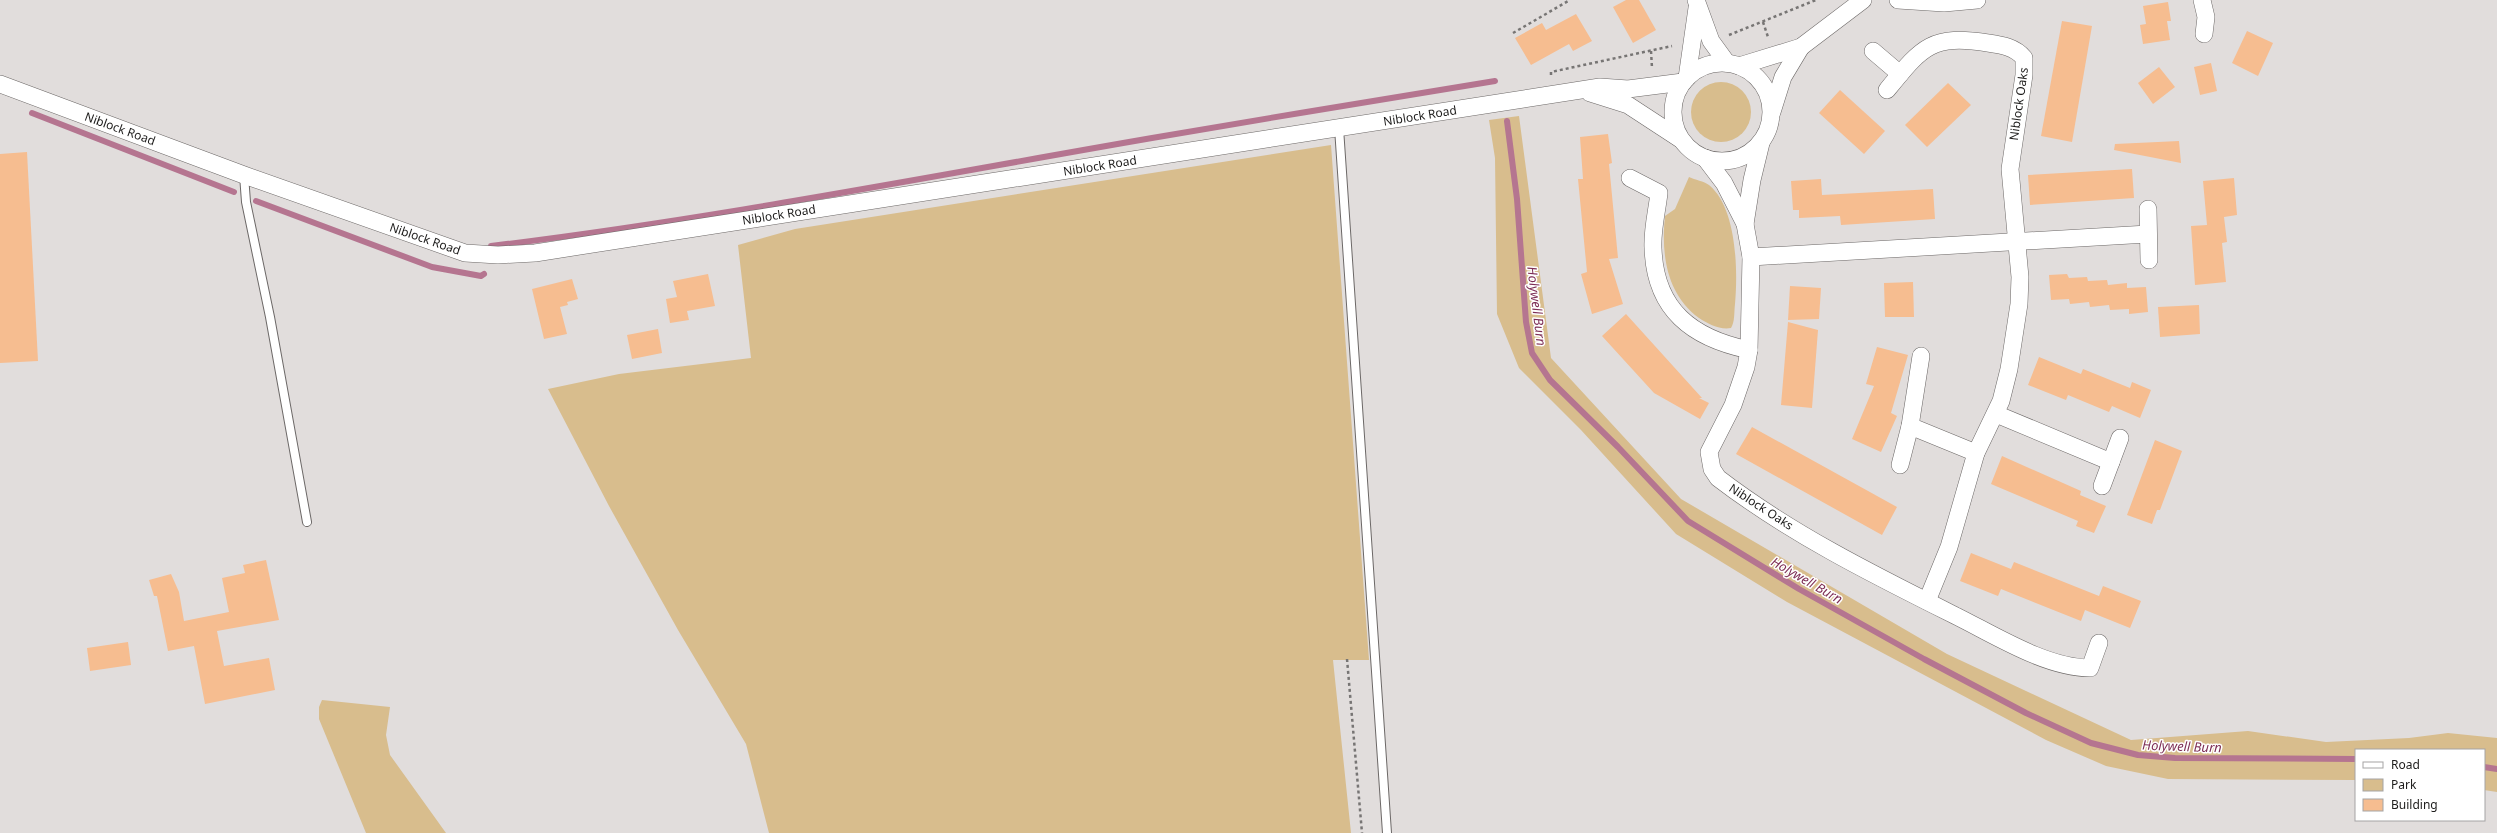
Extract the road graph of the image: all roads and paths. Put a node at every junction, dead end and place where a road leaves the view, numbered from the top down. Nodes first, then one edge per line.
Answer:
1 (1561, 0) edge
2 (1570, 0) edge
3 (1816, 0) edge
4 (1863, 0) edge
5 (1898, 0) edge
6 (1977, 0) edge
7 (2202, 0) edge
8 (1564, 4) junction
9 (1697, 4) edge
10 (1512, 33) dead end
11 (2204, 34) dead end
12 (1711, 41) junction
13 (1691, 47) junction
14 (1801, 47) junction
15 (1873, 51) dead end
16 (1733, 64) junction
17 (1900, 74) junction
18 (1685, 80) junction
19 (0, 84) edge
20 (1887, 90) dead end
21 (1582, 91) junction
22 (1548, 96) junction
23 (1772, 114) junction
24 (1339, 128) junction
25 (1680, 139) junction
26 (1761, 143) junction
27 (1705, 158) junction
28 (244, 175) junction
29 (1630, 178) dead end
30 (2148, 209) dead end
31 (1746, 224) junction
32 (2148, 234) junction
33 (2017, 243) junction
34 (1751, 257) junction
35 (2149, 260) dead end
36 (1749, 350) junction
37 (1922, 356) dead end
38 (1996, 414) junction
39 (1910, 426) junction
40 (2120, 438) dead end
41 (1976, 453) junction
42 (2111, 462) junction
43 (1900, 465) dead end
44 (2102, 486) dead end
45 (307, 522) dead end
46 (1927, 602) junction
47 (2099, 643) dead end
48 (1347, 659) dead end
49 (1362, 833) edge
50 (1387, 833) edge

1 - 8 path
2 - 8 path
3 - 12 path
4 - 14 street
5 - 6 street
7 - 11 street
8 - 10 path
9 - 12 street
9 - 13 street
12 - 16 street
13 - 18 street
13 - 22 path
14 - 16 street
14 - 23 street
15 - 17 street
16 - 18 street
16 - 23 street
17 - 20 street, Niblock Oaks
17 - 33 street, Niblock Oaks
18 - 21 street, Niblock Road
18 - 25 street
19 - 28 street, Niblock Road
21 - 22 street, Niblock Road
21 - 25 street, Niblock Road
22 - 24 street, Niblock Road
23 - 26 street
24 - 28 street, Niblock Road
24 - 50 lane
25 - 27 street
26 - 27 street
26 - 31 street, Niblock Oaks
27 - 31 street, Niblock Oaks
28 - 45 lane
29 - 36 street
30 - 32 street
31 - 34 street, Niblock Oaks
32 - 33 street
32 - 35 street
33 - 34 street
33 - 38 street, Niblock Oaks
34 - 36 street, Niblock Oaks
36 - 46 street, Niblock Oaks
37 - 39 street
38 - 41 street, Niblock Oaks
38 - 42 street
39 - 41 street
39 - 43 street
40 - 42 street
41 - 46 street, Niblock Oaks
42 - 44 street
46 - 47 street, Niblock Oaks
48 - 49 path

